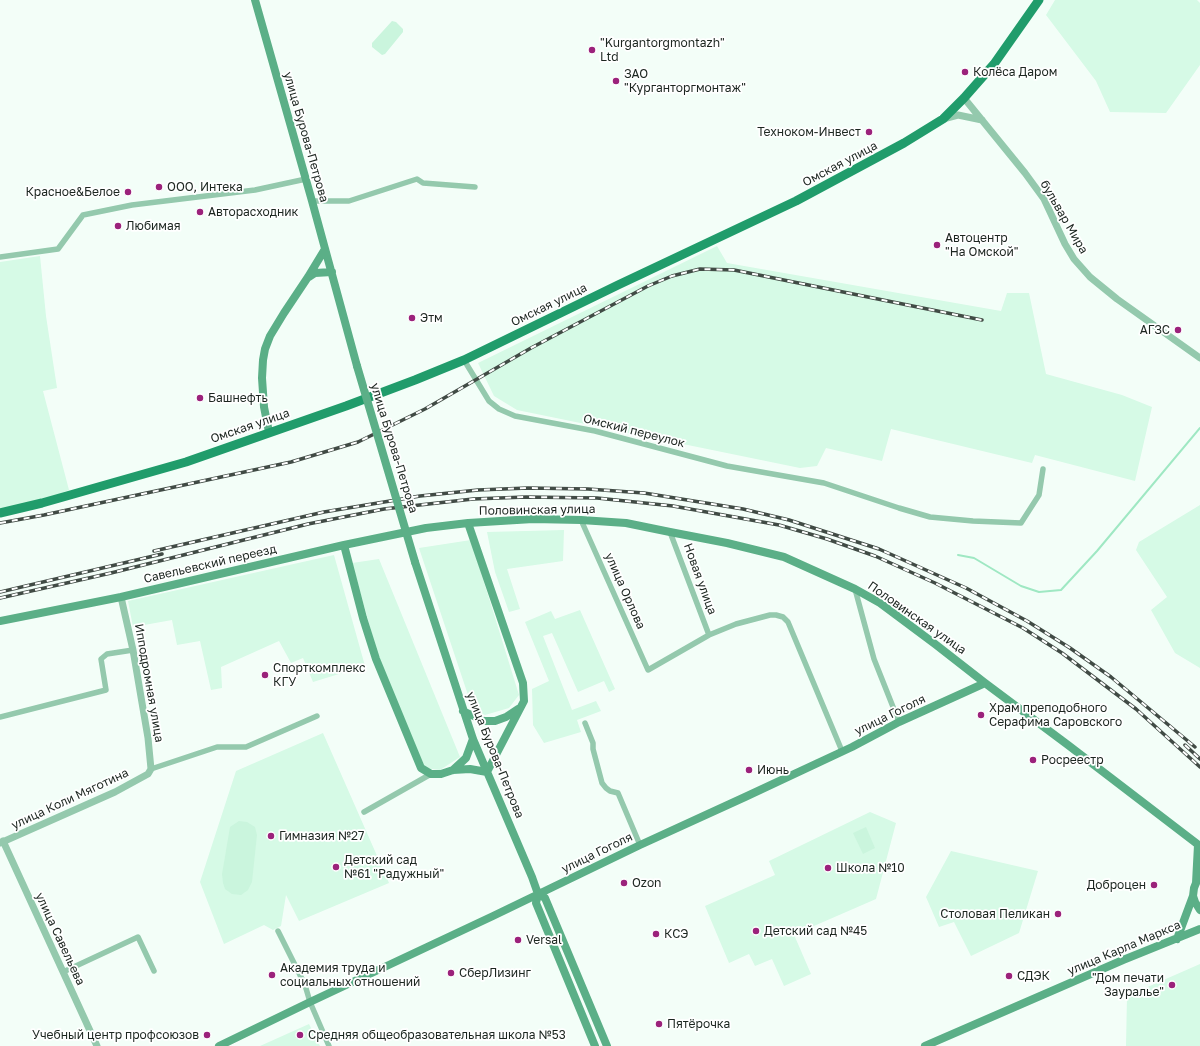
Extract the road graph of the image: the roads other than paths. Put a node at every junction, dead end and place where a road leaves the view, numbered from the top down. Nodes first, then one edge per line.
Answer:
1 (256, 0) edge
2 (1039, 0) edge
3 (964, 98) junction
4 (943, 119) junction
5 (982, 120) junction
6 (306, 179) junction
7 (475, 187) dead end
8 (312, 201) junction
9 (325, 249) junction
10 (0, 257) edge
11 (332, 272) junction
12 (308, 277) junction
13 (1200, 358) edge
14 (464, 360) junction
15 (269, 432) junction
16 (1043, 469) dead end
17 (0, 513) edge
18 (581, 520) junction
19 (468, 523) junction
20 (426, 528) joint
21 (670, 532) junction
22 (344, 545) junction
23 (855, 589) junction
24 (121, 597) junction
25 (0, 621) edge
26 (709, 635) junction
27 (133, 650) junction
28 (985, 683) junction
29 (520, 707) junction
30 (463, 711) junction
31 (317, 716) dead end
32 (0, 717) edge
33 (899, 722) junction
34 (585, 723) dead end
35 (473, 739) junction
36 (842, 751) junction
37 (453, 770) junction
38 (149, 772) junction
39 (487, 772) junction
40 (431, 774) junction
41 (364, 812) dead end
42 (2, 842) edge
43 (640, 845) junction
44 (1199, 845) edge
45 (1198, 879) edge
46 (538, 894) junction
47 (1193, 896) junction
48 (1200, 910) edge
49 (1200, 929) edge
50 (278, 931) dead end
51 (1177, 939) junction
52 (154, 971) dead end
53 (63, 972) junction
54 (310, 1002) junction
55 (97, 1046) edge
56 (219, 1046) edge
57 (329, 1046) edge
58 (595, 1046) edge
59 (607, 1046) edge
60 (925, 1046) edge

1 - 6 main road, улица Бурова-Петрова
2 - 3 main road, Омская улица
3 - 4 main road, Омская улица
3 - 5 street, бульвар Мира
4 - 5 street
4 - 14 main road, Омская улица
5 - 13 street, бульвар Мира
6 - 8 main road, улица Бурова-Петрова
6 - 10 street
7 - 8 street
8 - 9 main road, улица Бурова-Петрова
9 - 11 main road, улица Бурова-Петрова
9 - 12 main road
11 - 12 main road
11 - 30 main road, улица Бурова-Петрова, bridge
12 - 15 main road
14 - 15 main road, Омская улица
14 - 16 street, Омский переулок
15 - 17 main road, Омская улица
18 - 19 main road, Половинская улица
18 - 21 main road, Половинская улица
18 - 26 street, улица Орлова
19 - 20 main road, Половинская улица
19 - 29 main road
20 - 22 main road, Савельевский переезд
21 - 23 main road, Половинская улица
21 - 26 street, Новая улица
22 - 24 main road, Савельевский переезд
22 - 40 main road
23 - 28 main road, Половинская улица
23 - 33 street
24 - 25 main road, Савельевский переезд
24 - 27 street, Ипподромная улица
26 - 36 street
27 - 32 street
27 - 38 street, Ипподромная улица
28 - 33 main road, улица Гоголя
28 - 44 main road, Половинская улица
29 - 30 main road
29 - 39 main road
30 - 35 main road, улица Бурова-Петрова
31 - 38 street, улица Коли Мяготина
33 - 36 main road, улица Гоголя
34 - 43 street
35 - 37 main road
35 - 39 main road, улица Бурова-Петрова
36 - 43 main road, улица Гоголя
37 - 39 main road
37 - 40 main road
38 - 42 street, улица Коли Мяготина
39 - 46 main road, улица Бурова-Петрова
40 - 41 street
42 - 53 street, улица Савельева
43 - 46 main road, улица Гоголя
44 - 45 main road
45 - 47 main road
46 - 54 main road, улица Гоголя
46 - 58 main road, улица Бурова-Петрова
46 - 59 main road, улица Бурова-Петрова
47 - 48 main road
47 - 51 main road
49 - 51 main road, улица Карла Маркса
50 - 54 street
51 - 60 main road, улица Карла Маркса
52 - 53 street
53 - 55 street, улица Савельева
54 - 56 main road, улица Гоголя
54 - 57 street

